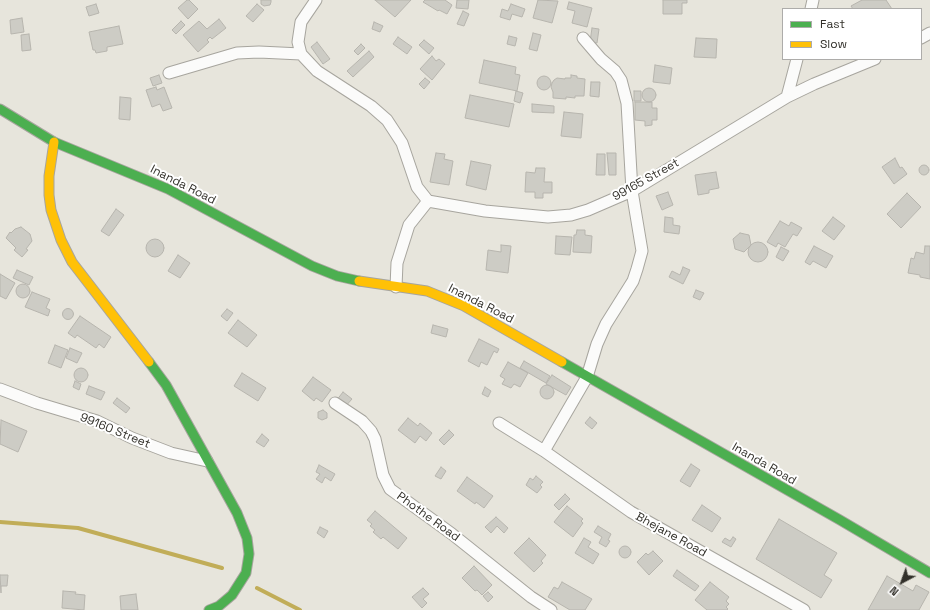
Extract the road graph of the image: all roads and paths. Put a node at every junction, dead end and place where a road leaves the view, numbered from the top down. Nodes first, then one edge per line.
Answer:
1 (316, 0) edge
2 (583, 38) dead end
3 (300, 54) junction
4 (797, 60) edge
5 (873, 60) edge
6 (169, 73) dead end
7 (786, 97) junction
8 (0, 109) edge
9 (54, 142) junction
10 (632, 191) junction
11 (428, 201) junction
12 (396, 287) junction
13 (587, 377) junction
14 (0, 389) edge
15 (336, 403) dead end
16 (499, 423) dead end
17 (544, 451) junction
18 (208, 461) junction
19 (930, 573) edge
20 (209, 610) edge
21 (551, 610) edge
22 (804, 610) edge

1 - 3 street
2 - 10 street
3 - 6 street
3 - 11 street
4 - 7 street
5 - 7 street, 99165 Street
7 - 10 street, 99165 Street
8 - 9 street, Inanda Road
9 - 12 street, Inanda Road
9 - 18 street
10 - 11 street, 99165 Street
10 - 13 street
11 - 12 street
12 - 13 street, Inanda Road
13 - 17 street
13 - 19 street, Inanda Road
14 - 18 street, 99160 Street
15 - 21 street, Phothe Road
16 - 17 street, Bhejane Road
17 - 22 street, Bhejane Road
18 - 20 street

